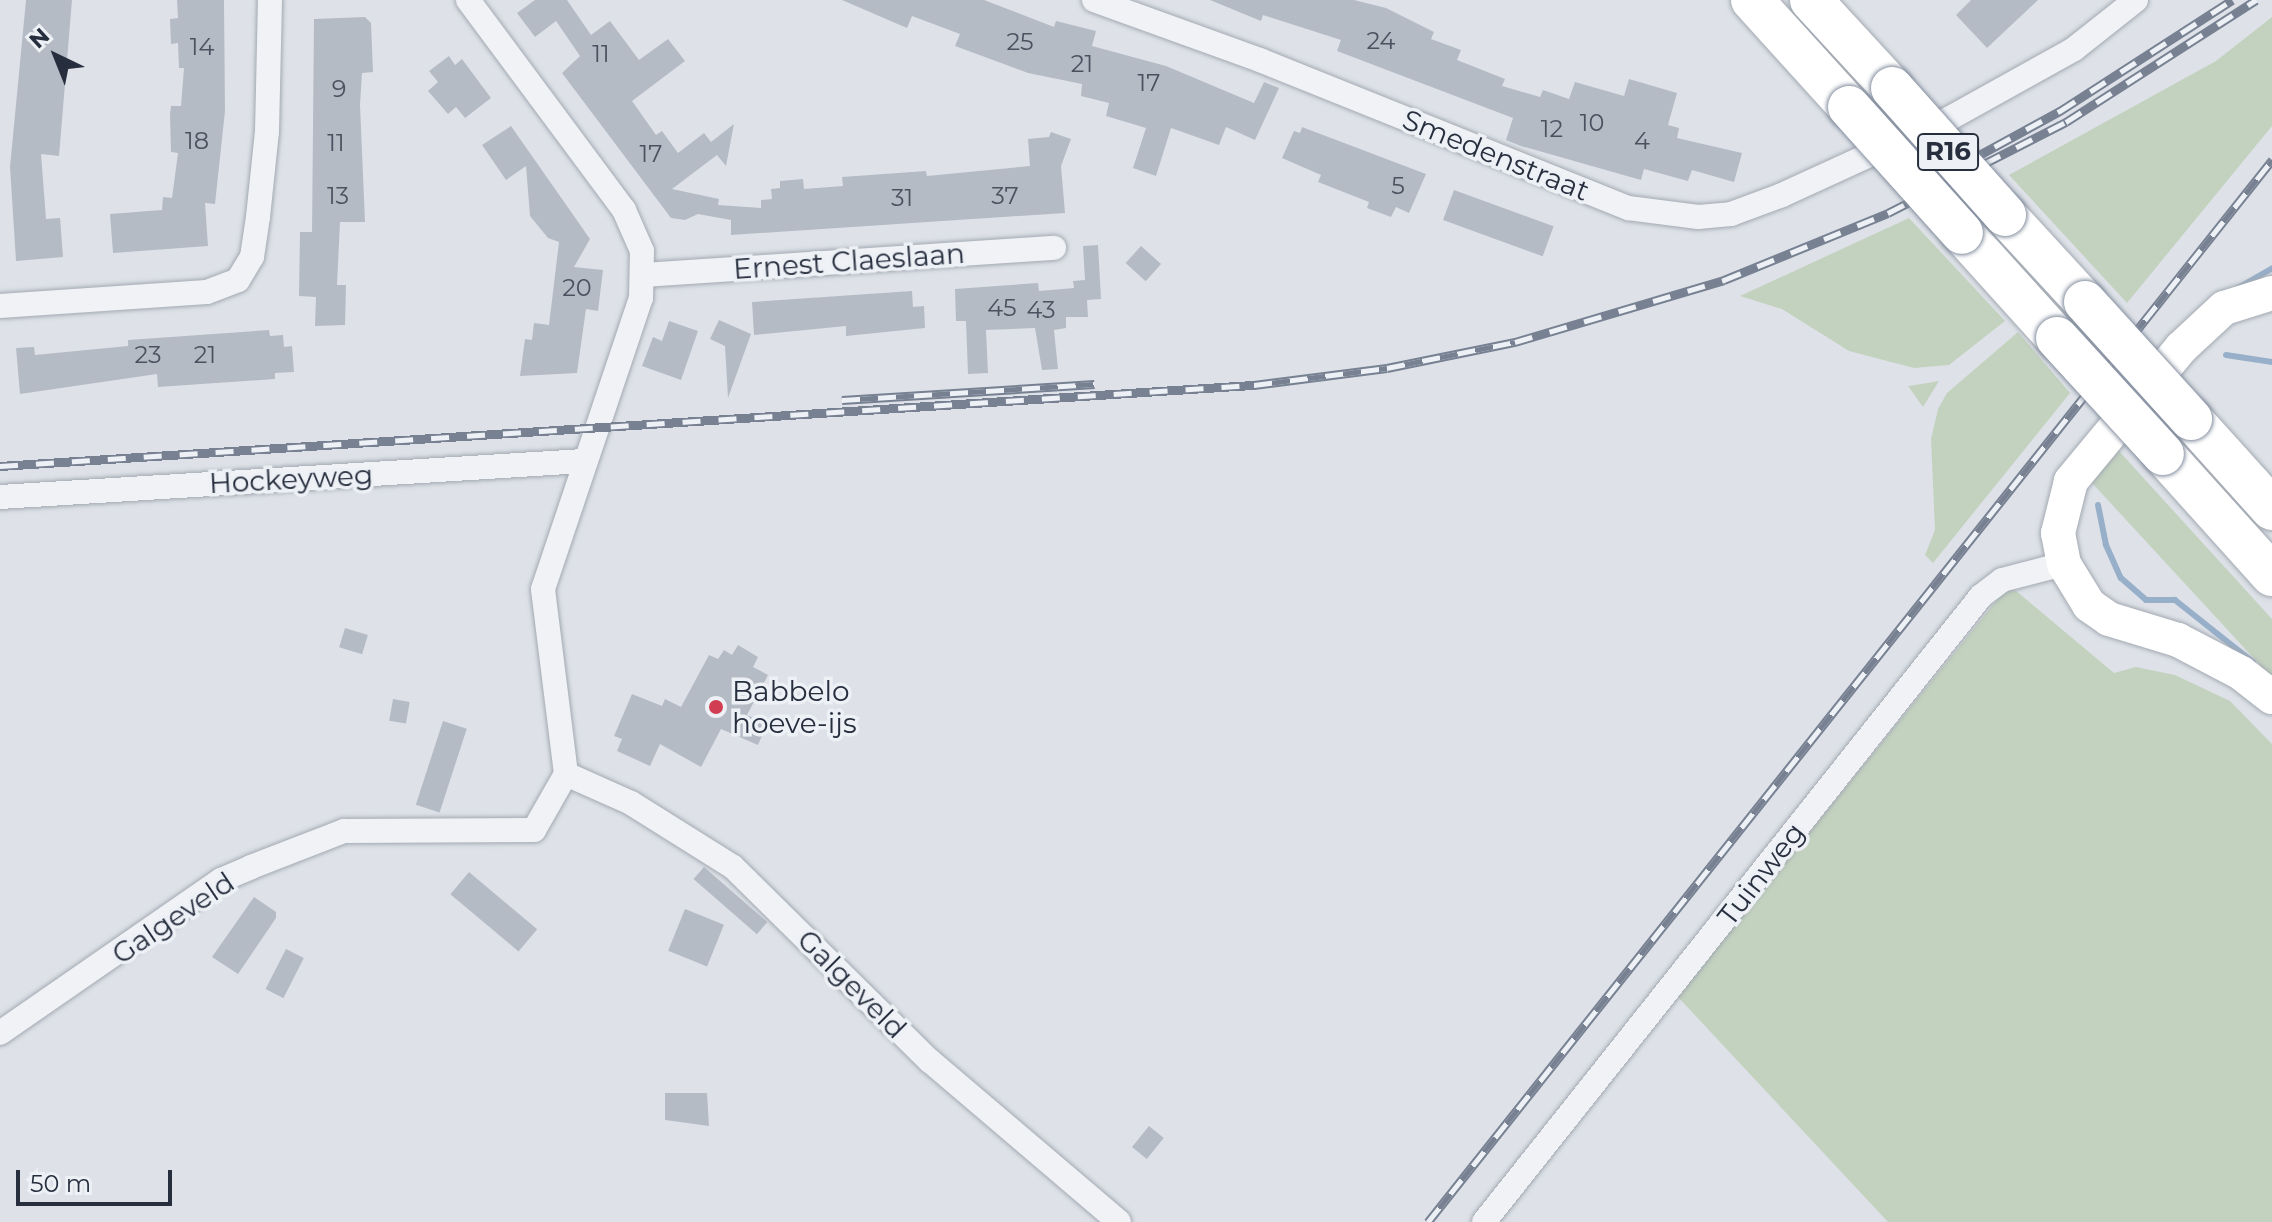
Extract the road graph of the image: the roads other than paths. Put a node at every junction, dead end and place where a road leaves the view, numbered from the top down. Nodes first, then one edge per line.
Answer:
1 (270, 0) edge
2 (468, 0) edge
3 (1094, 0) edge
4 (1752, 0) edge
5 (1811, 0) edge
6 (2136, 0) edge
7 (1054, 248) dead end
8 (644, 275) junction
9 (2272, 293) edge
10 (0, 306) edge
11 (2272, 316) edge
12 (2210, 324) junction
13 (2097, 450) junction
14 (583, 461) junction
15 (0, 497) edge
16 (2272, 509) edge
17 (2064, 564) junction
18 (2272, 575) edge
19 (2149, 628) junction
20 (2272, 697) edge
21 (566, 774) junction
22 (0, 1033) edge
23 (1119, 1222) edge
24 (1484, 1222) edge

1 - 10 street
2 - 8 street
3 - 6 street, Smedenstraat
4 - 18 highway, R16, bridge
5 - 16 highway, R16, bridge
7 - 8 street, Ernest Claeslaan
8 - 14 street
9 - 12 street
11 - 12 street
12 - 13 street
13 - 17 street
13 - 19 street
14 - 15 street, Hockeyweg
14 - 21 street
17 - 19 street
17 - 24 street, Tuinweg
19 - 20 street
21 - 22 street, Galgeveld
21 - 23 street, Galgeveld

